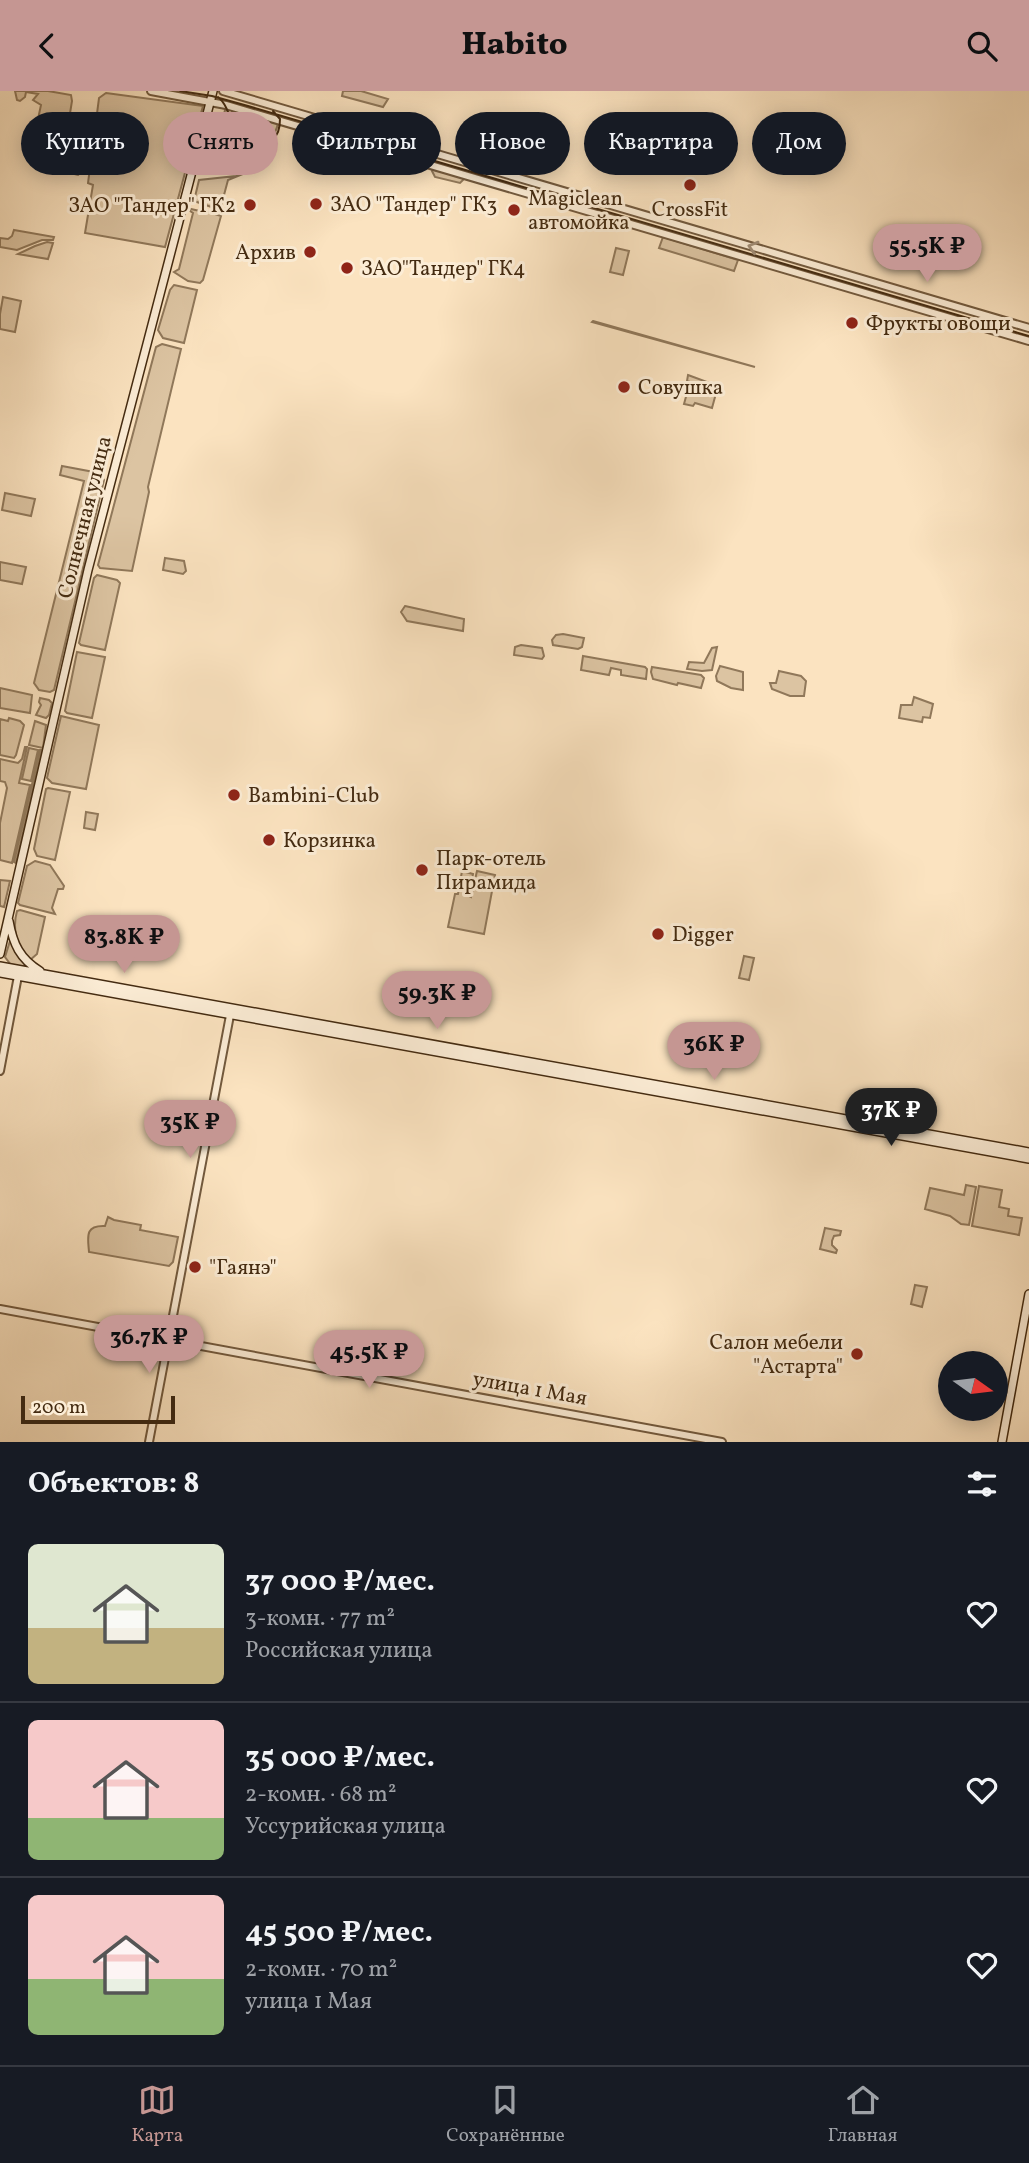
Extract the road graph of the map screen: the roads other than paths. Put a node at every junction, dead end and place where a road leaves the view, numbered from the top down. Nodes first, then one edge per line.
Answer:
1 (151, 91) edge
2 (213, 91) edge
3 (223, 91) edge
4 (210, 101) junction
5 (295, 112) edge
6 (292, 125) edge
7 (441, 154) edge
8 (441, 168) edge
9 (621, 208) junction
10 (617, 219) junction
11 (796, 259) junction
12 (821, 266) junction
13 (792, 271) junction
14 (818, 279) junction
15 (1029, 328) edge
16 (1029, 341) edge
17 (9, 917) junction
18 (0, 954) edge
19 (0, 967) edge
20 (0, 972) edge
21 (47, 975) junction
22 (18, 976) junction
23 (231, 1011) junction
24 (0, 1071) edge
25 (1029, 1152) edge
26 (1029, 1159) edge
27 (1029, 1294) edge
28 (0, 1309) edge
29 (169, 1340) junction
30 (149, 1442) edge
31 (722, 1442) edge
32 (1002, 1442) edge

1 - 4 street
2 - 4 main road, Солнечная улица
3 - 5 street
4 - 6 street
4 - 17 main road, Солнечная улица
7 - 9 street
8 - 10 street
9 - 10 street
11 -> 9 street
10 - 13 street
11 - 12 street
11 - 13 street
12 - 14 street
12 - 15 street
13 - 14 street
14 - 16 street
17 - 18 main road, Солнечная улица
17 - 21 main road
19 - 21 main road
20 - 22 main road
21 - 23 main road
22 - 23 main road
22 - 24 street
23 - 25 main road
23 - 26 main road
23 - 29 street
27 - 32 main road
28 - 29 street, улица 1 Мая
29 - 30 street
29 - 31 street, улица 1 Мая

